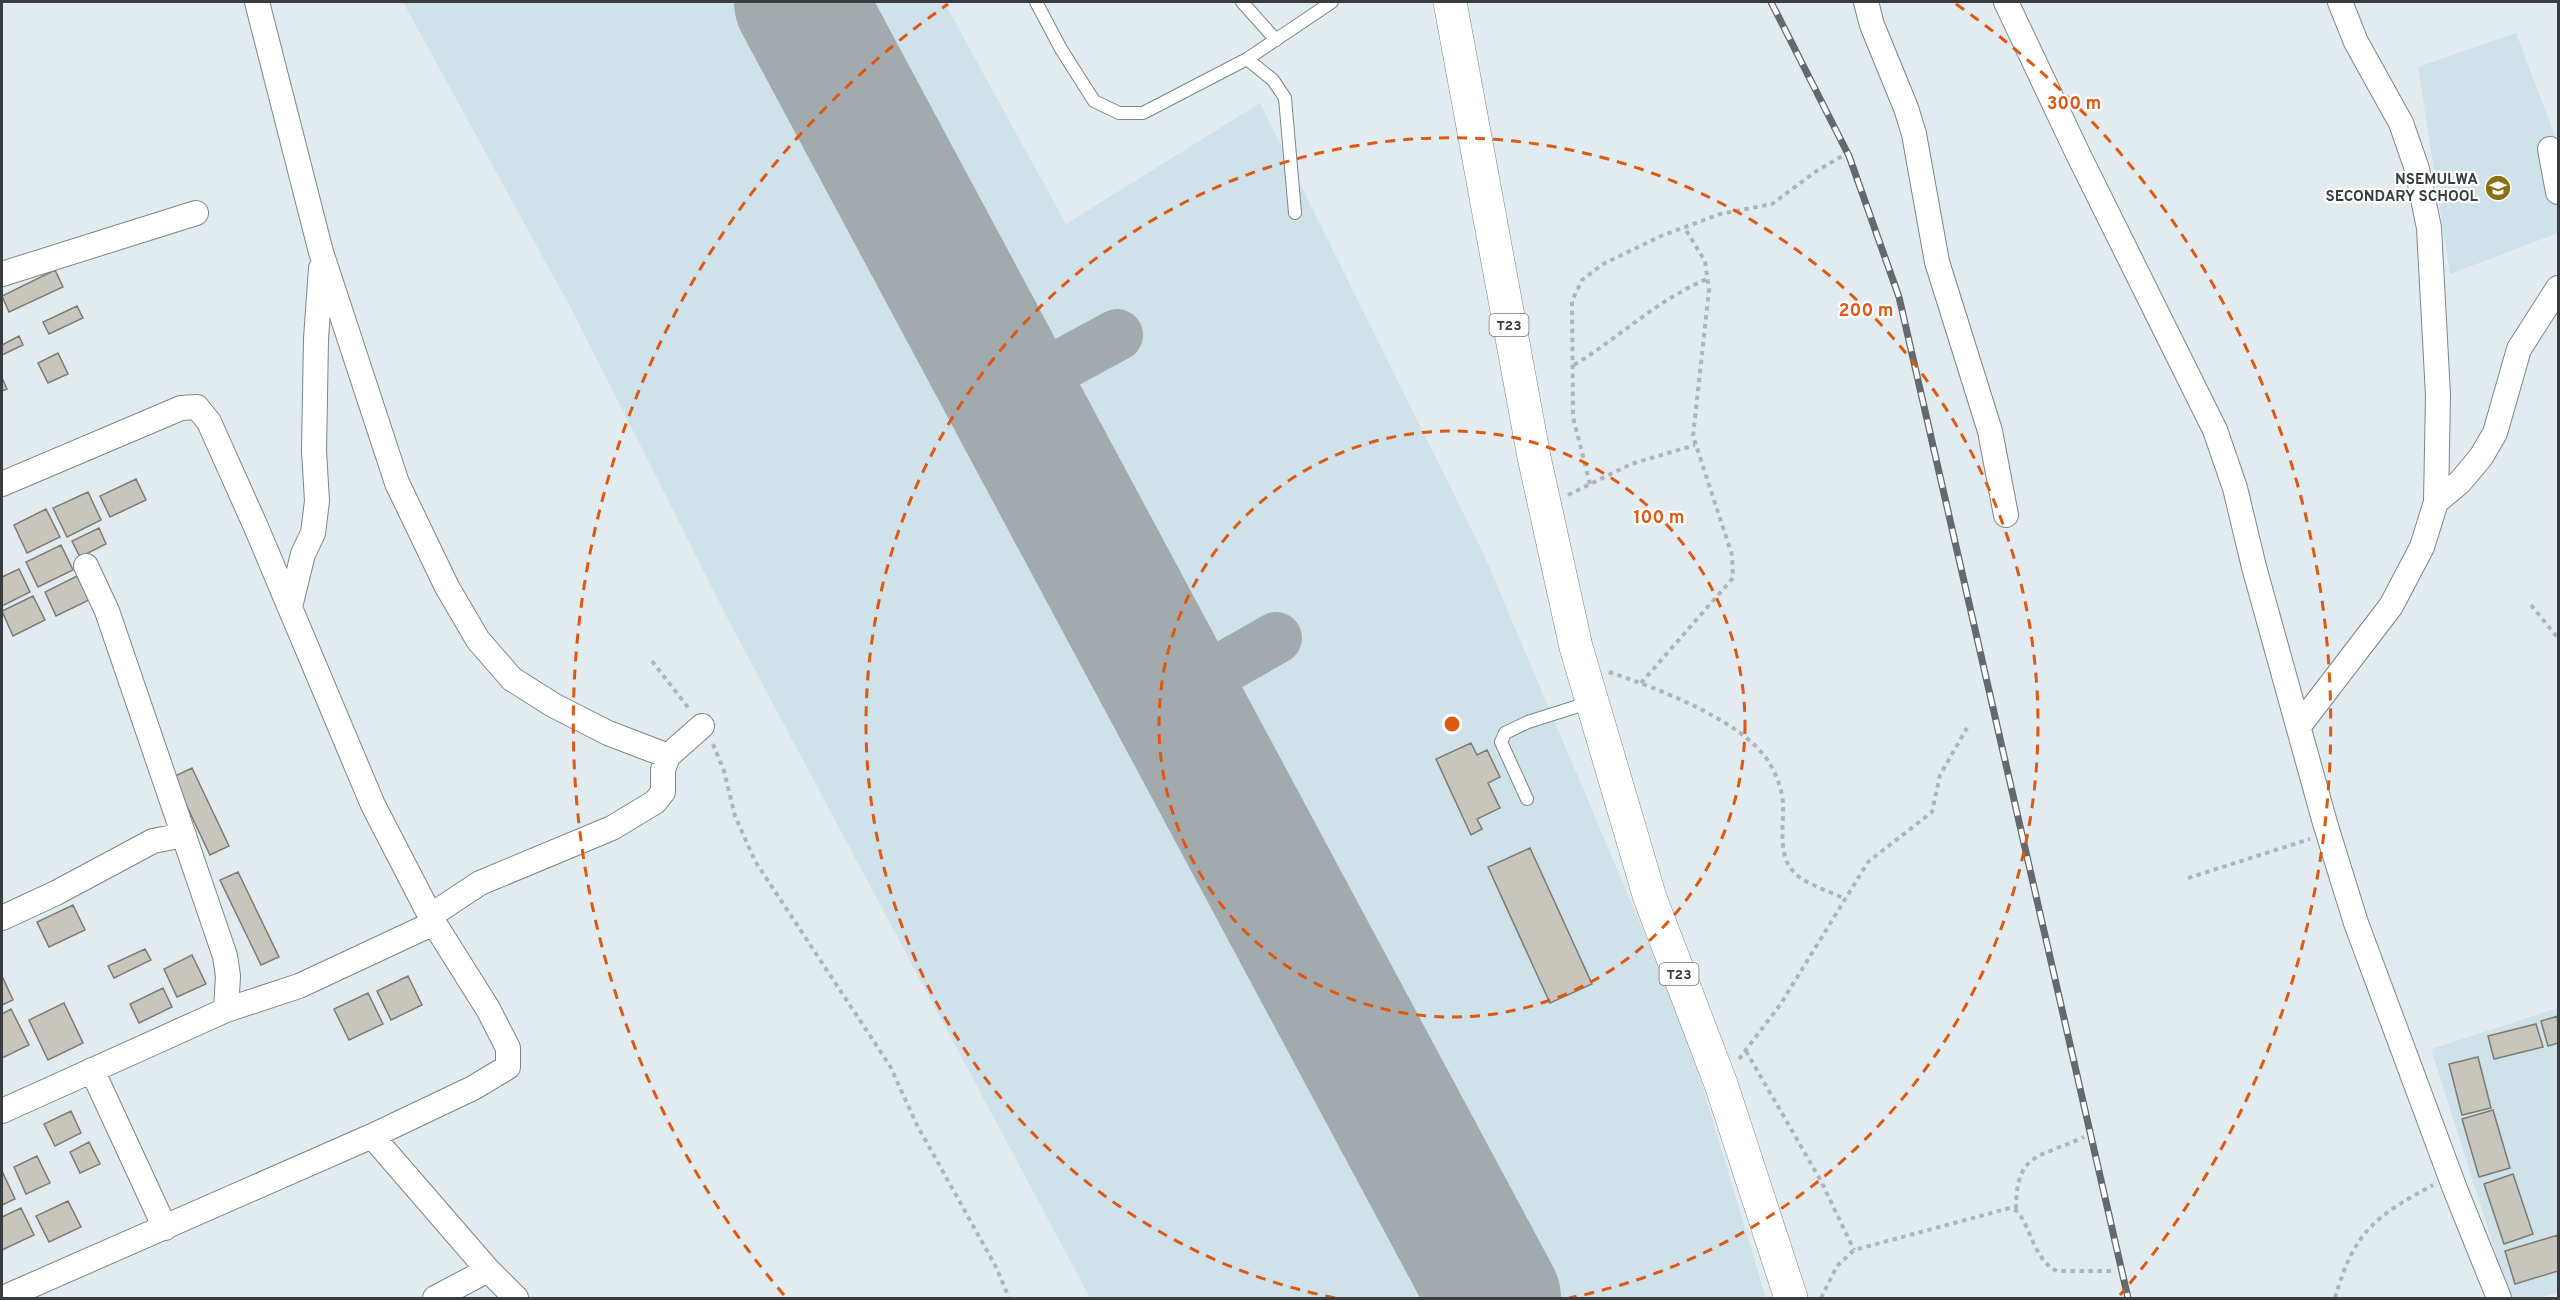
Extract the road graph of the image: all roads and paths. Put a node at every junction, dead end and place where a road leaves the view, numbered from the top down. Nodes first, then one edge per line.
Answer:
1 (257, 2) edge
2 (1036, 2) edge
3 (1242, 2) edge
4 (1332, 2) edge
5 (1450, 2) edge
6 (1866, 2) edge
7 (2006, 2) edge
8 (2340, 2) edge
9 (1276, 40) junction
10 (1247, 59) junction
11 (2550, 149) dead end
12 (1844, 155) dead end
13 (2559, 192) edge
14 (196, 213) dead end
15 (1295, 213) dead end
16 (1684, 227) junction
17 (321, 252) junction
18 (2, 274) edge
19 (1707, 279) junction
20 (2559, 288) edge
21 (1574, 366) junction
22 (1695, 445) junction
23 (2, 484) edge
24 (1590, 484) junction
25 (2436, 502) junction
26 (1545, 510) junction
27 (2006, 515) dead end
28 (86, 566) dead end
29 (2531, 605) dead end
30 (290, 607) junction
31 (2559, 638) edge
32 (652, 661) dead end
33 (1580, 662) junction
34 (1641, 683) junction
35 (1591, 702) junction
36 (702, 726) junction
37 (2299, 726) junction
38 (1967, 728) dead end
39 (668, 756) junction
40 (1527, 799) dead end
41 (2328, 833) junction
42 (184, 835) junction
43 (2188, 878) dead end
44 (1843, 898) junction
45 (2, 918) edge
46 (432, 919) junction
47 (226, 1010) junction
48 (1746, 1051) junction
49 (92, 1070) junction
50 (1721, 1084) junction
51 (2, 1111) edge
52 (372, 1136) junction
53 (2084, 1137) dead end
54 (2450, 1176) junction
55 (2016, 1209) junction
56 (165, 1228) junction
57 (1854, 1250) junction
58 (488, 1270) junction
59 (2111, 1271) dead end
60 (3, 1299) edge
61 (435, 1299) edge
62 (516, 1299) edge
63 (1009, 1299) edge
64 (1791, 1299) edge
65 (1821, 1299) edge
66 (2335, 1299) edge
67 (2499, 1299) edge

1 - 17 street
2 - 10 lane
3 - 9 lane
4 - 9 lane
5 - 26 main road, T23
6 - 27 street
7 - 37 street
8 - 25 street
9 - 10 lane
10 - 15 lane
11 - 13 street
12 - 16 path
14 - 18 street
16 - 19 path
16 - 21 path
17 - 30 street
17 - 39 street
19 - 21 path
19 - 22 path
20 - 25 street
21 - 24 path
22 - 24 path
22 - 34 path
23 - 30 street
24 - 26 path
25 - 37 street
26 - 33 main road, T23
28 - 42 street
29 - 31 path
30 - 46 street
32 - 36 path
33 - 34 path
33 - 35 main road, T23
34 - 44 path
35 - 40 lane
35 - 50 main road, T23
36 - 39 street
36 - 63 path
37 - 41 street
38 - 44 path
39 - 46 street
41 - 43 path
41 - 54 street
42 - 45 street
42 - 47 street
44 - 48 path
46 - 47 street
46 - 52 street
47 - 49 street
48 - 50 path
48 - 57 path
49 - 51 street
49 - 56 street
50 - 64 main road, T23
52 - 56 street
52 - 58 street
53 - 55 path
54 - 66 path
54 - 67 street
55 - 57 path
55 - 59 path
56 - 60 street
57 - 65 path
58 - 61 street
58 - 62 street

